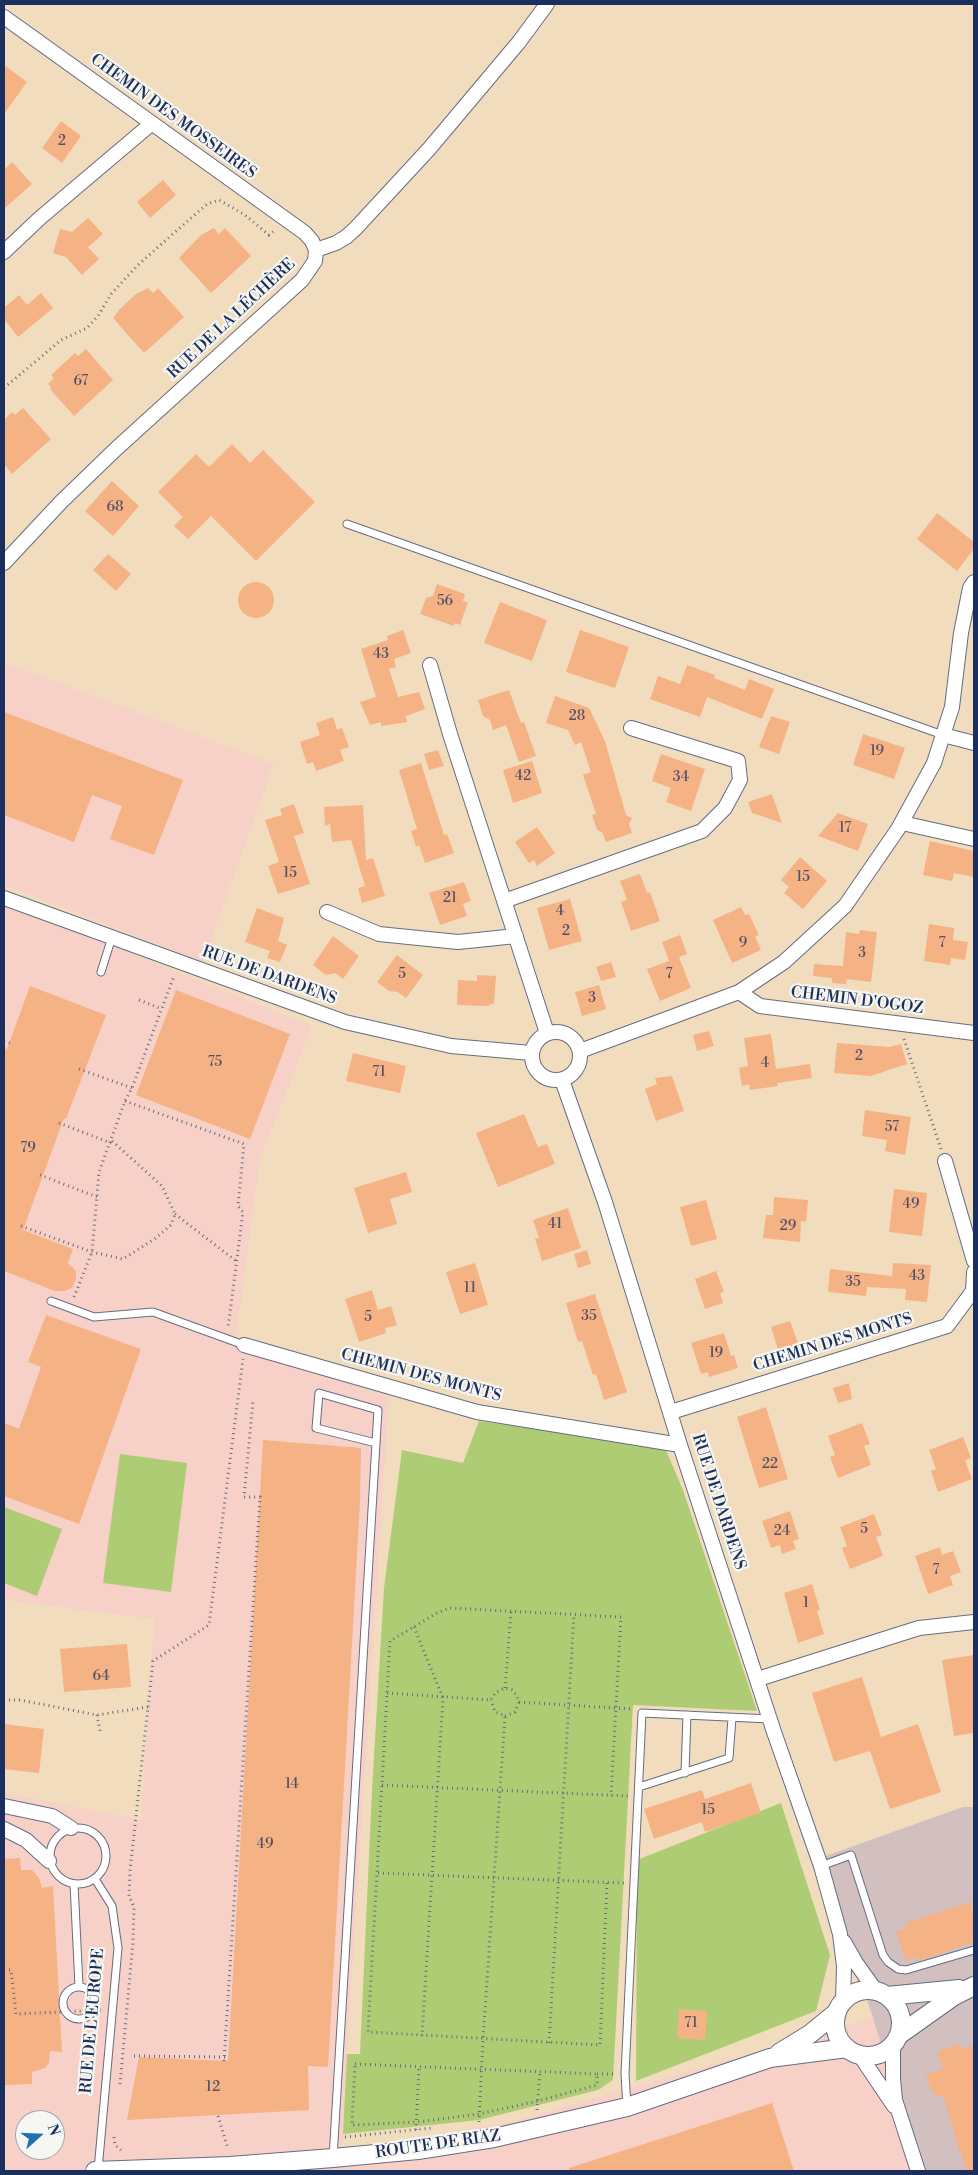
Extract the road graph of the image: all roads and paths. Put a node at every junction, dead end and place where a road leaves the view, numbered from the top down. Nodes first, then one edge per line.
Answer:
1 (547, 4) edge
2 (4, 17) edge
3 (151, 124) junction
4 (279, 226) dead end
5 (316, 250) junction
6 (4, 252) edge
7 (4, 388) edge
8 (347, 524) dead end
9 (4, 563) edge
10 (974, 582) edge
11 (430, 665) dead end
12 (631, 728) dead end
13 (943, 735) junction
14 (974, 743) edge
15 (902, 824) junction
16 (974, 839) edge
17 (4, 898) edge
18 (504, 901) junction
19 (327, 912) dead end
20 (516, 936) junction
21 (112, 937) junction
22 (100, 972) dead end
23 (176, 973) dead end
24 (739, 992) junction
25 (139, 1000) dead end
26 (162, 1009) junction
27 (899, 1024) junction
28 (547, 1033) junction
29 (974, 1033) edge
30 (4, 1041) edge
31 (13, 1044) dead end
32 (580, 1051) junction
33 (531, 1053) junction
34 (79, 1069) dead end
35 (562, 1080) junction
36 (132, 1088) junction
37 (125, 1101) junction
38 (59, 1122) dead end
39 (111, 1142) junction
40 (945, 1161) joint
41 (40, 1175) dead end
42 (97, 1197) junction
43 (175, 1214) junction
44 (21, 1226) dead end
45 (92, 1252) junction
46 (236, 1261) junction
47 (974, 1262) edge
48 (974, 1272) edge
49 (51, 1301) dead end
50 (69, 1308) junction
51 (227, 1338) junction
52 (244, 1344) junction
53 (253, 1401) dead end
54 (670, 1412) junction
55 (376, 1442) junction
56 (680, 1445) junction
57 (511, 1611) junction
58 (574, 1614) junction
59 (974, 1622) edge
60 (414, 1627) junction
61 (758, 1679) junction
62 (505, 1688) junction
63 (387, 1694) junction
64 (444, 1698) junction
65 (4, 1700) edge
66 (491, 1700) junction
67 (519, 1702) junction
68 (568, 1706) junction
69 (148, 1707) junction
70 (616, 1708) junction
71 (633, 1709) dead end
72 (97, 1715) junction
73 (688, 1715) junction
74 (505, 1716) junction
75 (732, 1718) junction
76 (770, 1719) junction
77 (100, 1731) dead end
78 (685, 1773) junction
79 (382, 1785) junction
80 (438, 1788) junction
81 (639, 1788) junction
82 (499, 1791) junction
83 (563, 1794) junction
84 (611, 1796) junction
85 (638, 1797) junction
86 (4, 1806) edge
87 (71, 1828) junction
88 (4, 1829) edge
89 (50, 1861) junction
90 (821, 1866) junction
91 (378, 1873) junction
92 (432, 1876) junction
93 (493, 1878) junction
94 (95, 1879) junction
95 (558, 1881) junction
96 (607, 1883) junction
97 (624, 1883) dead end
98 (74, 1884) junction
99 (840, 1934) junction
100 (974, 1950) edge
101 (4, 1970) edge
102 (79, 1986) junction
103 (974, 1986) edge
104 (882, 1994) junction
105 (840, 2007) junction
106 (103, 2010) dead end
107 (422, 2036) junction
108 (483, 2040) junction
109 (896, 2040) junction
110 (549, 2043) junction
111 (853, 2051) junction
112 (134, 2056) dead end
113 (770, 2058) junction
114 (419, 2067) junction
115 (482, 2069) junction
116 (540, 2072) junction
117 (119, 2089) dead end
118 (538, 2101) junction
119 (627, 2106) junction
120 (546, 2108) dead end
121 (537, 2110) junction
122 (527, 2112) dead end
123 (479, 2114) junction
124 (218, 2116) dead end
125 (489, 2120) dead end
126 (901, 2120) junction
127 (417, 2122) junction
128 (479, 2122) junction
129 (469, 2124) dead end
130 (440, 2127) dead end
131 (416, 2130) junction
132 (114, 2132) dead end
133 (334, 2139) junction
134 (238, 2149) dead end
135 (219, 2150) dead end
136 (229, 2151) junction
137 (129, 2154) dead end
138 (333, 2158) junction
139 (96, 2171) edge
140 (918, 2171) edge

1 - 5 street
2 - 3 street, CHEMIN DES MOSSEIRES
3 - 5 street, CHEMIN DES MOSSEIRES
3 - 6 street
4 - 7 path
5 - 9 street, RUE DE LA LÉCHÈRE
8 - 13 lane
10 - 13 street
11 - 18 street
12 - 18 street
13 - 14 street
13 - 15 street
15 - 16 street
15 - 24 street
17 - 21 street, RUE DE DARDENS
18 - 20 street
19 - 20 street
20 - 28 street
21 - 22 lane
21 - 33 street, RUE DE DARDENS
23 - 26 path
24 - 27 street, CHEMIN D'OGOZ
24 - 32 street
25 - 26 path
26 - 36 path
27 - 29 street, CHEMIN D'OGOZ
27 - 40 path
28 - 32 street
28 - 33 street
30 - 31 path
32 - 35 street
33 - 35 street
34 - 36 path
35 - 54 street, RUE DE DARDENS
36 - 37 path
37 - 39 path
37 - 46 path
38 - 39 path
39 - 42 path
39 - 43 path
40 - 47 street
41 - 42 path
42 - 45 path
43 - 45 path
43 - 46 path
44 - 45 path
45 - 50 path
46 - 51 path
48 - 54 street, CHEMIN DES MONTS
49 - 50 lane
50 - 51 lane
51 - 52 lane
52 - 56 street, CHEMIN DES MONTS
52 - 69 path
53 - 112 path
54 - 56 street, RUE DE DARDENS
55 - 55 lane
55 - 133 lane
56 - 61 street, RUE DE DARDENS
57 - 58 path
57 - 60 path
57 - 62 path
58 - 68 path
58 - 70 path
59 - 61 street
60 - 63 path
60 - 64 path
61 - 76 street, RUE DE DARDENS
62 - 66 path
62 - 67 path
63 - 64 path
63 - 79 path
64 - 66 path
64 - 80 path
65 - 72 path
66 - 74 path
67 - 68 path
67 - 74 path
68 - 70 path
68 - 83 path
69 - 72 path
69 - 117 path
70 - 71 path
70 - 84 path
72 - 77 path
73 - 75 lane
73 - 78 lane
73 - 81 lane
74 - 82 path
75 - 76 lane
75 - 78 lane
76 - 90 street, RUE DE DARDENS
78 - 81 lane
79 - 80 path
79 - 91 path
80 - 82 path
80 - 92 path
81 - 85 lane
82 - 83 path
82 - 93 path
83 - 84 path
83 - 95 path
84 - 85 path
85 - 119 lane
86 - 87 street
87 - 89 lane
87 - 94 lane
88 - 89 street
89 - 98 lane
90 - 99 street, RUE DE DARDENS
90 - 100 lane
91 - 92 path
91 - 107 path
92 - 93 path
92 - 107 path
93 - 95 path
93 - 108 path
94 - 98 lane
94 - 139 lane, RUE DE L'EUROPE
95 - 96 path
95 - 110 path
96 - 97 path
96 - 110 path
98 - 102 lane
99 - 104 street, RUE DE DARDENS
99 - 105 street, RUE DE DARDENS
101 - 106 path
102 - 102 lane
103 - 104 street
103 - 109 street
104 - 105 street
104 - 109 street
105 - 111 street
105 - 113 street, ROUTE DE RIAZ
107 - 108 path
108 - 110 path
108 - 115 path
109 - 111 street
109 - 126 street
111 - 113 street, ROUTE DE RIAZ
111 - 126 street
113 - 119 street, ROUTE DE RIAZ
114 - 115 path
114 - 127 path
114 - 127 path
115 - 116 path
115 - 123 path
116 - 118 path
116 - 118 path
118 - 121 path
118 - 123 path
119 - 138 street, ROUTE DE RIAZ
120 - 121 path
121 - 122 path
123 - 127 path
123 - 128 path
124 - 136 path
125 - 128 path
126 - 140 street
127 - 131 path
128 - 129 path
130 - 131 path
131 - 133 path
132 - 137 path
133 - 138 lane
134 - 136 path
135 - 136 path
138 - 139 street, ROUTE DE RIAZ

